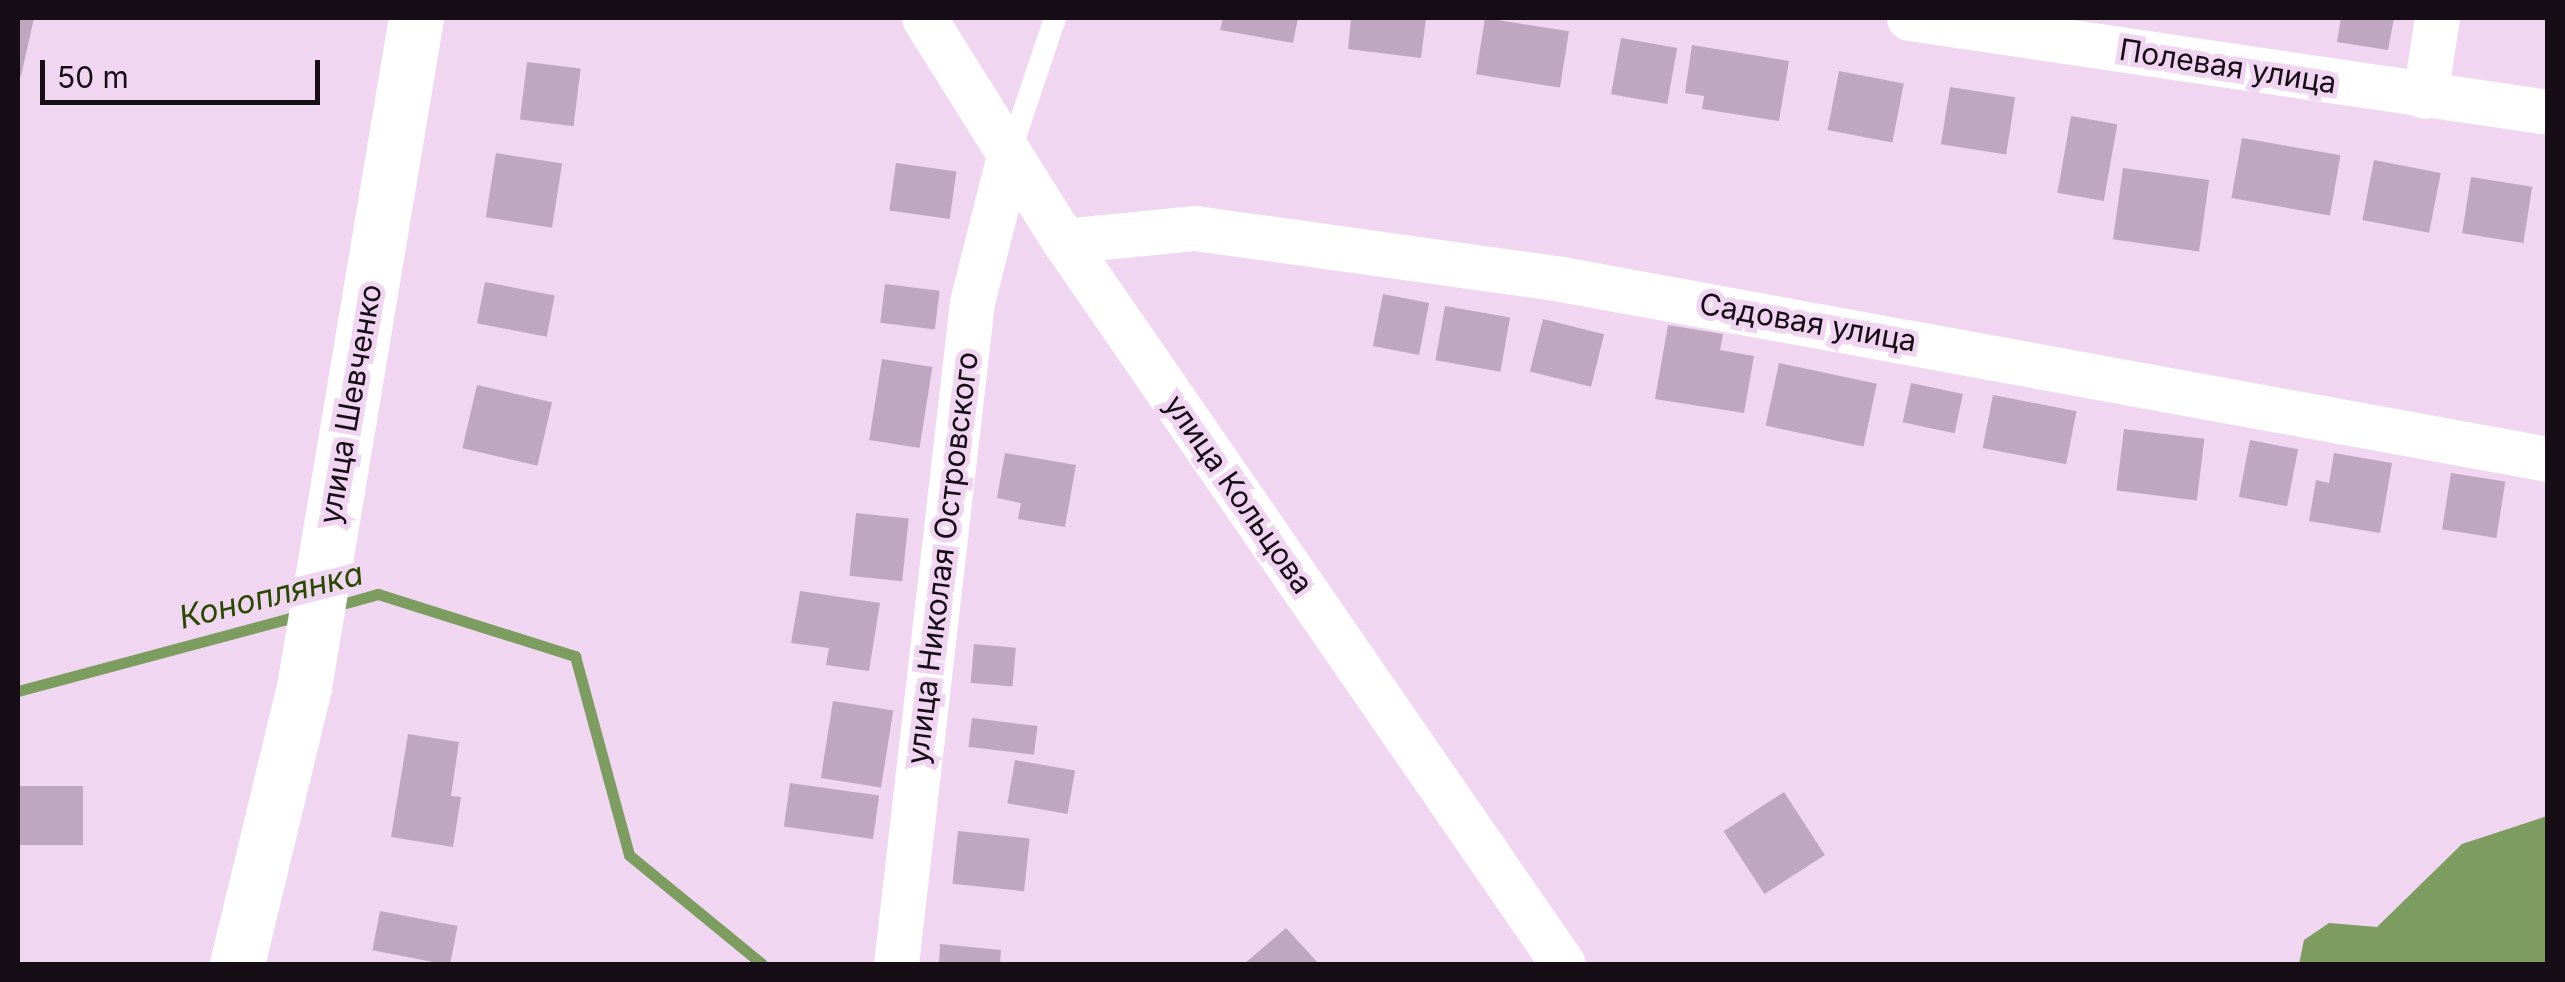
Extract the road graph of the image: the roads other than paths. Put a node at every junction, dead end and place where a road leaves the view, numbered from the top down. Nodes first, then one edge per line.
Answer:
1 (416, 18) edge
2 (924, 18) edge
3 (1054, 18) edge
4 (1909, 18) edge
5 (2436, 18) edge
6 (2425, 96) junction
7 (2548, 112) edge
8 (1009, 156) junction
9 (1064, 241) junction
10 (2548, 458) edge
11 (238, 964) edge
12 (896, 964) edge
13 (1563, 964) edge

1 - 11 main road, улица Шевченко
2 - 8 street, улица Кольцова
3 - 8 lane
4 - 6 street, Полевая улица
5 - 6 street
6 - 7 street, Полевая улица
8 - 9 street, улица Кольцова
8 - 12 street, улица Николая Островского
9 - 10 street, Садовая улица
9 - 13 street, улица Кольцова

